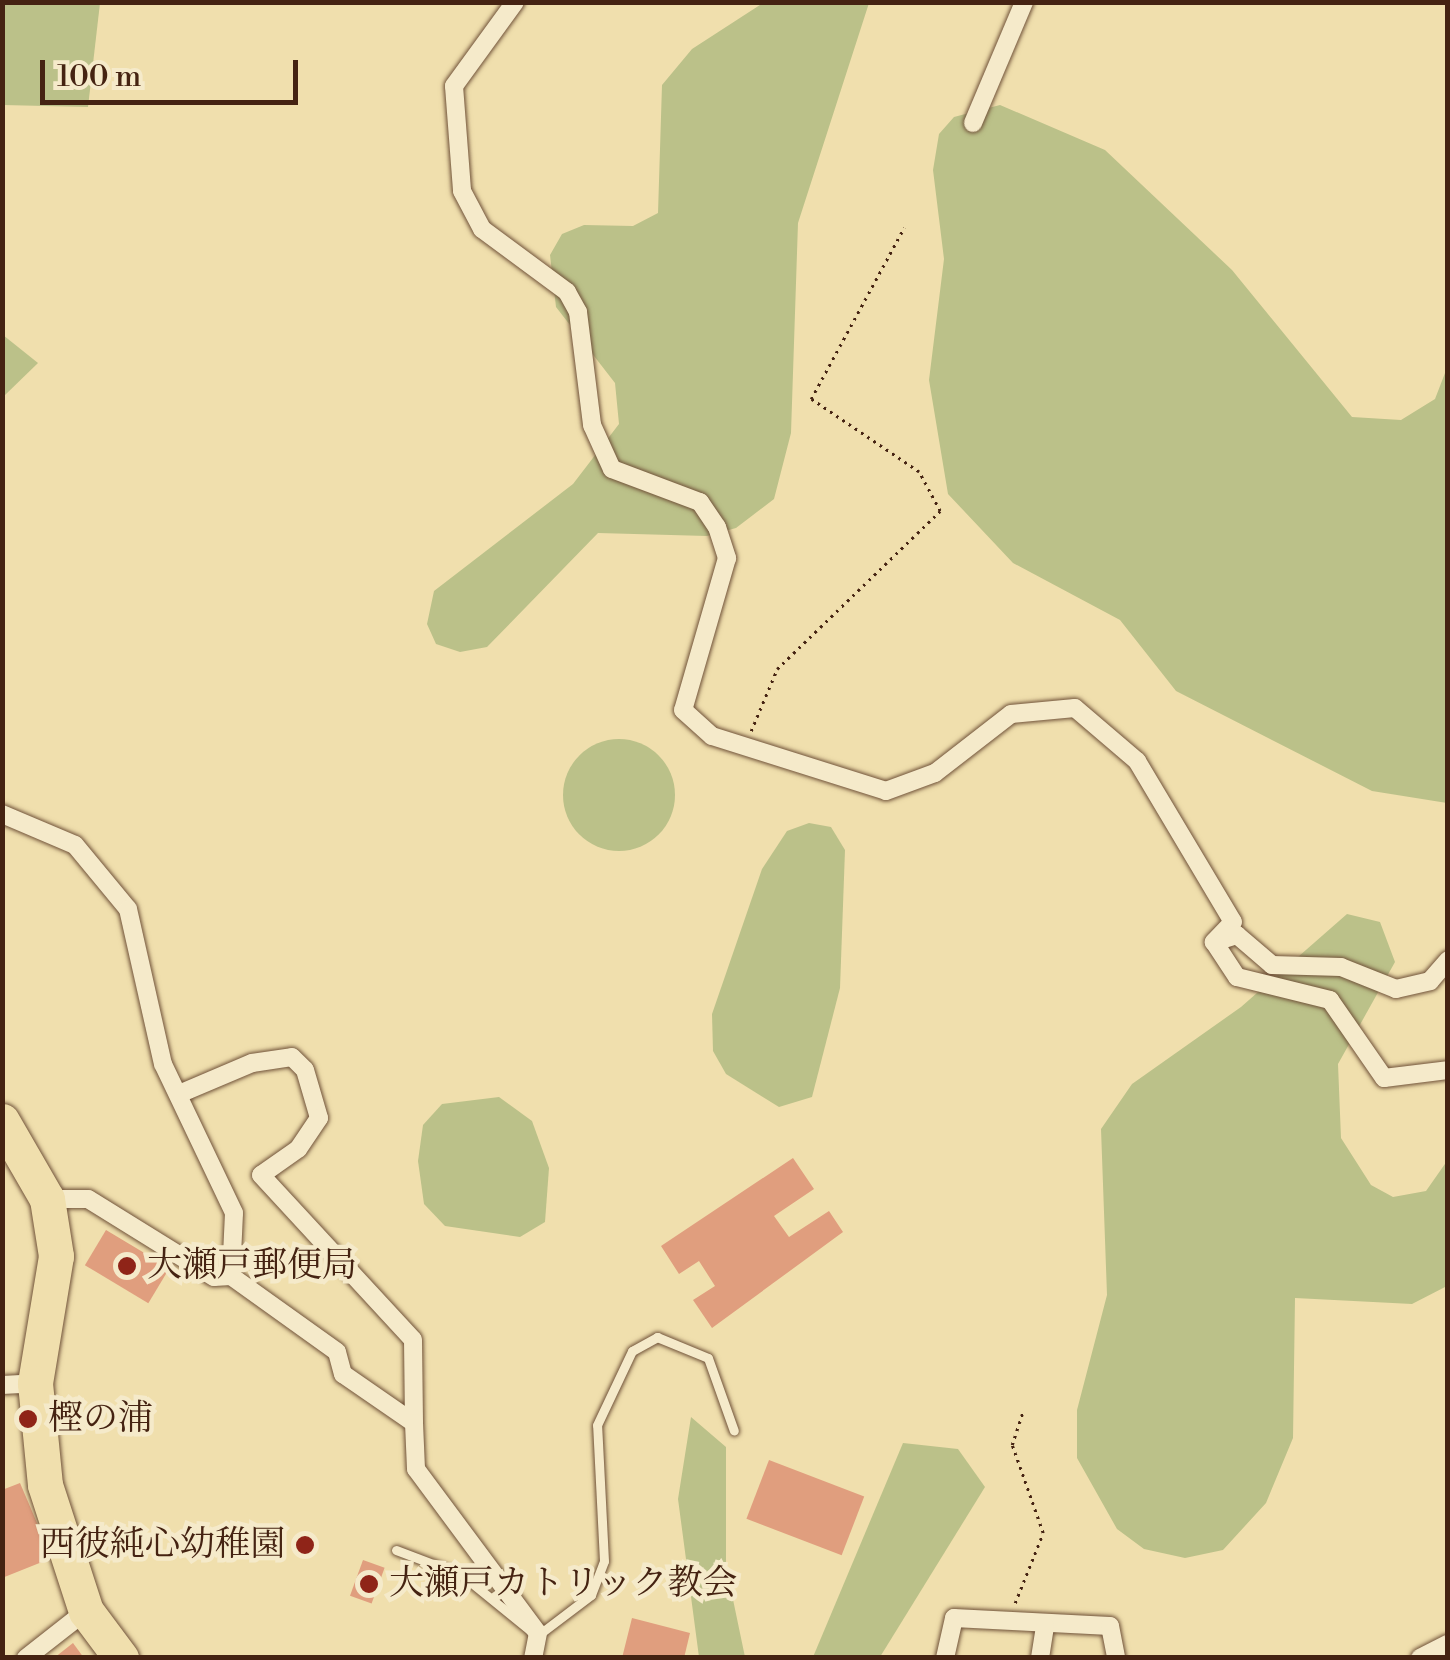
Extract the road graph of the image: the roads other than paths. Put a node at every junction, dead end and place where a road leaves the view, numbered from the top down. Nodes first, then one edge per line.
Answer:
1 (515, 2) edge
2 (1024, 2) edge
3 (973, 123) dead end
4 (2, 814) edge
5 (1214, 942) junction
6 (1448, 960) edge
7 (1448, 1070) edge
8 (179, 1094) junction
9 (2, 1122) edge
10 (46, 1199) junction
11 (230, 1276) junction
12 (19, 1384) edge
13 (414, 1423) junction
14 (734, 1431) dead end
15 (396, 1550) dead end
16 (86, 1612) junction
17 (1045, 1626) junction
18 (537, 1636) junction
19 (1448, 1644) edge
20 (26, 1658) edge
21 (121, 1658) edge
22 (533, 1658) edge
23 (946, 1658) edge
24 (1040, 1658) edge
25 (1116, 1658) edge
26 (1420, 1658) edge

1 - 5 street
2 - 3 street
4 - 8 street
5 - 6 street
5 - 7 street
8 - 11 street
8 - 13 street
9 - 10 highway
10 - 11 street
10 - 12 highway
11 - 13 street
12 - 16 highway
13 - 18 street
14 - 18 lane
15 - 18 lane
16 - 20 street
16 - 21 highway
17 - 23 street
17 - 24 street
17 - 25 street
18 - 22 street
19 - 26 street

